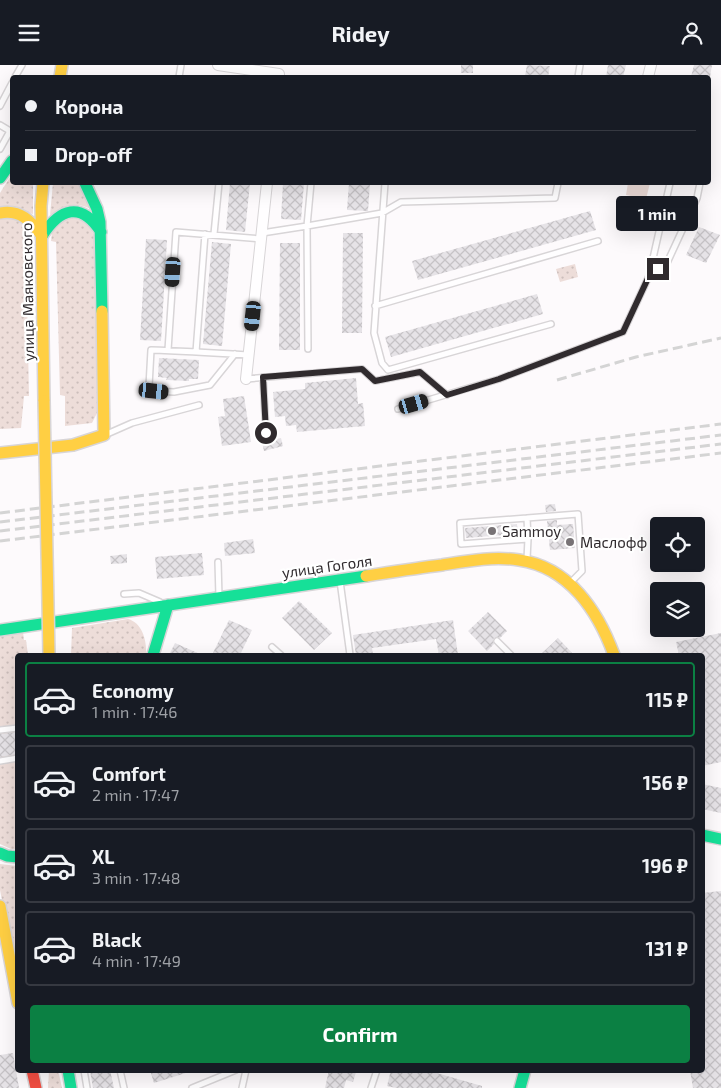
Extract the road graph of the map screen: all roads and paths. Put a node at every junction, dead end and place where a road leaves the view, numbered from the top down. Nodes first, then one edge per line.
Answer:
1 (218, 65) edge
2 (279, 72) edge
3 (10, 87) edge
4 (0, 106) edge
5 (0, 125) edge
6 (0, 149) edge
7 (10, 164) edge
8 (0, 178) edge
9 (43, 185) edge
10 (86, 185) edge
11 (219, 185) edge
12 (267, 185) edge
13 (311, 185) edge
14 (385, 185) edge
15 (558, 185) edge
16 (670, 185) edge
17 (700, 185) edge
18 (0, 213) edge
19 (382, 213) junction
20 (307, 227) junction
21 (101, 232) junction
22 (205, 234) junction
23 (214, 235) junction
24 (42, 236) junction
25 (261, 236) junction
26 (598, 241) dead end
27 (649, 276) junction
28 (375, 306) junction
29 (551, 324) dead end
30 (308, 349) dead end
31 (168, 350) junction
32 (196, 352) junction
33 (236, 354) junction
34 (248, 355) junction
35 (263, 377) junction
36 (246, 379) joint
37 (447, 395) junction
38 (199, 405) dead end
39 (398, 409) dead end
40 (266, 433) dead end
41 (104, 435) junction
42 (0, 453) edge
43 (527, 518) junction
44 (528, 539) junction
45 (218, 562) dead end
46 (527, 562) junction
47 (340, 579) junction
48 (570, 583) junction
49 (124, 594) dead end
50 (219, 597) junction
51 (168, 605) junction
52 (0, 630) edge
53 (497, 641) dead end
54 (272, 647) dead end
55 (49, 653) edge
56 (154, 653) edge
57 (279, 653) edge
58 (350, 653) edge
59 (509, 653) edge
60 (613, 653) edge
61 (15, 728) edge
62 (0, 730) edge
63 (15, 758) edge
64 (0, 761) edge
65 (705, 836) edge
66 (721, 839) edge
67 (0, 853) edge
68 (15, 857) edge
69 (0, 905) edge
70 (15, 987) edge
71 (33, 1073) edge
72 (42, 1073) edge
73 (68, 1073) edge
74 (84, 1073) edge
75 (121, 1073) edge
76 (229, 1073) edge
77 (245, 1073) edge
78 (376, 1073) edge
79 (524, 1073) edge
80 (36, 1088) edge
81 (40, 1088) edge
82 (71, 1088) edge
83 (87, 1088) edge
84 (124, 1088) edge
85 (192, 1088) edge
86 (242, 1088) edge
87 (371, 1088) edge
88 (520, 1088) edge

1 - 2 street
3 - 4 lane
5 - 6 lane
7 - 8 street
9 - 24 street, улица Маяковского
10 - 21 street
11 - 23 lane
12 - 25 street
13 - 20 lane
14 - 19 lane
15 - 19 lane
16 - 27 lane
17 - 27 lane
18 - 24 street
19 - 20 lane
19 - 28 lane
20 - 25 lane
20 - 30 lane
21 - 24 street
21 - 41 street
22 - 23 lane
22 - 31 lane
22 - 32 lane
23 - 25 lane
24 - 55 street, улица Маяковского, bridge
25 - 34 street
26 - 28 lane
27 - 37 lane
28 - 29 lane
31 - 32 lane
31 - 33 lane
32 - 33 lane
33 - 34 lane
34 - 36 street
35 - 36 lane
35 - 37 lane
35 - 40 lane
37 - 39 lane
38 - 41 lane
41 - 42 street
43 - 44 lane
43 - 44 lane
43 - 48 lane
44 - 46 lane
45 - 50 lane
46 - 47 street, улица Гоголя
46 - 48 street, улица Гоголя
47 - 50 street, улица Гоголя
47 - 58 lane
48 - 60 street, улица Гоголя
49 - 51 lane
50 - 51 street, улица Гоголя
51 - 52 street, улица Гоголя
51 - 56 street
53 - 59 lane
54 - 57 lane
61 - 62 lane
63 - 64 lane
65 - 66 street
67 - 68 street
69 - 70 street
71 - 80 street
72 - 81 street
73 - 82 street
74 - 83 lane
75 - 84 lane
76 - 85 lane
77 - 86 lane
78 - 87 lane
79 - 88 street

